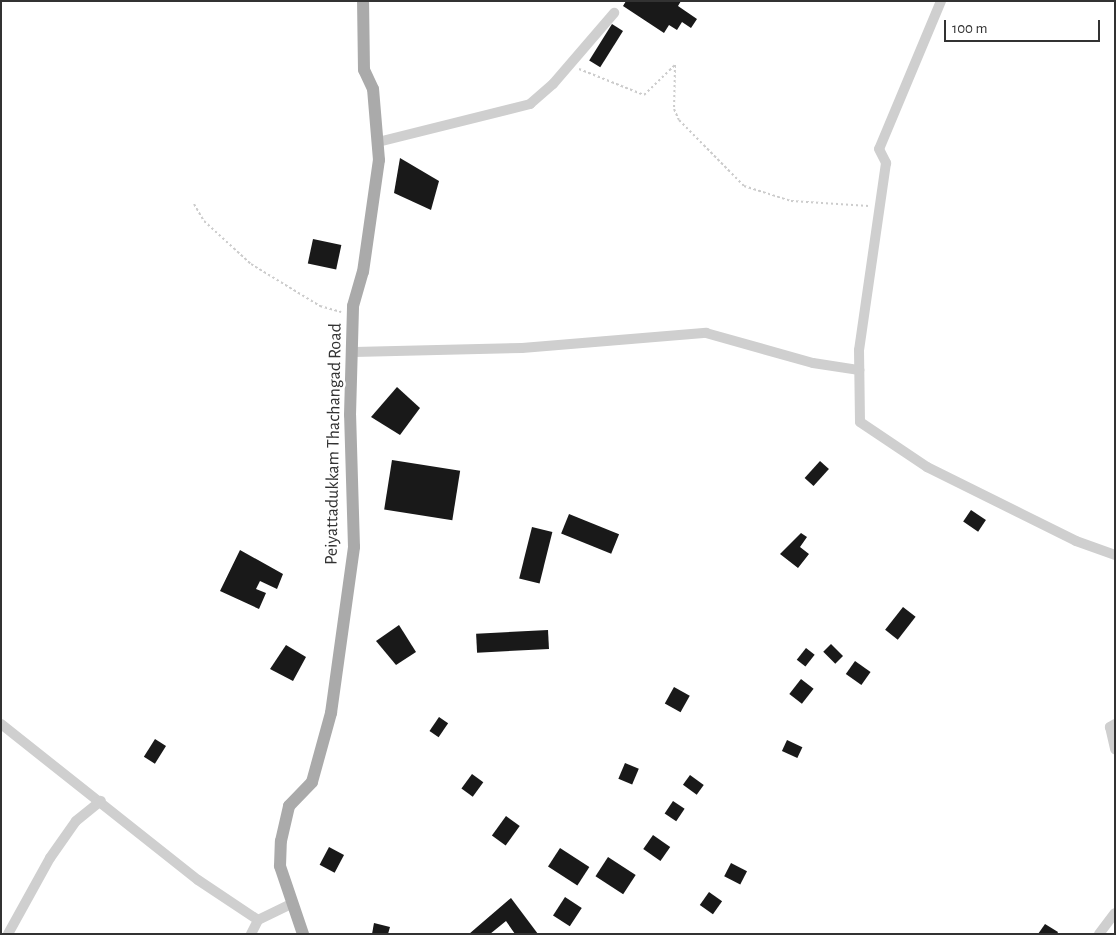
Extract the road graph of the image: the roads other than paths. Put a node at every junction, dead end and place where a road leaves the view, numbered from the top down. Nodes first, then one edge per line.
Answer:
1 (364, 1) edge
2 (941, 1) edge
3 (614, 12) dead end
4 (378, 142) junction
5 (354, 352) junction
6 (859, 370) junction
7 (1115, 555) edge
8 (1, 724) edge
9 (1115, 724) edge
10 (1115, 749) edge
11 (101, 801) junction
12 (293, 903) junction
13 (1115, 913) edge
14 (258, 920) junction
15 (8, 934) edge
16 (251, 934) edge
17 (303, 934) edge
18 (1099, 934) edge

1 - 4 main road, Peiyattadukkam Thachangad Road
2 - 6 street
3 - 4 street
4 - 5 main road, Peiyattadukkam Thachangad Road
5 - 6 street
5 - 12 main road, Peiyattadukkam Thachangad Road
6 - 7 street
8 - 11 street
9 - 10 street
11 - 14 street
11 - 15 street
12 - 14 street
12 - 17 main road, Peiyattadukkam Thachangad Road
13 - 18 street
14 - 16 street

